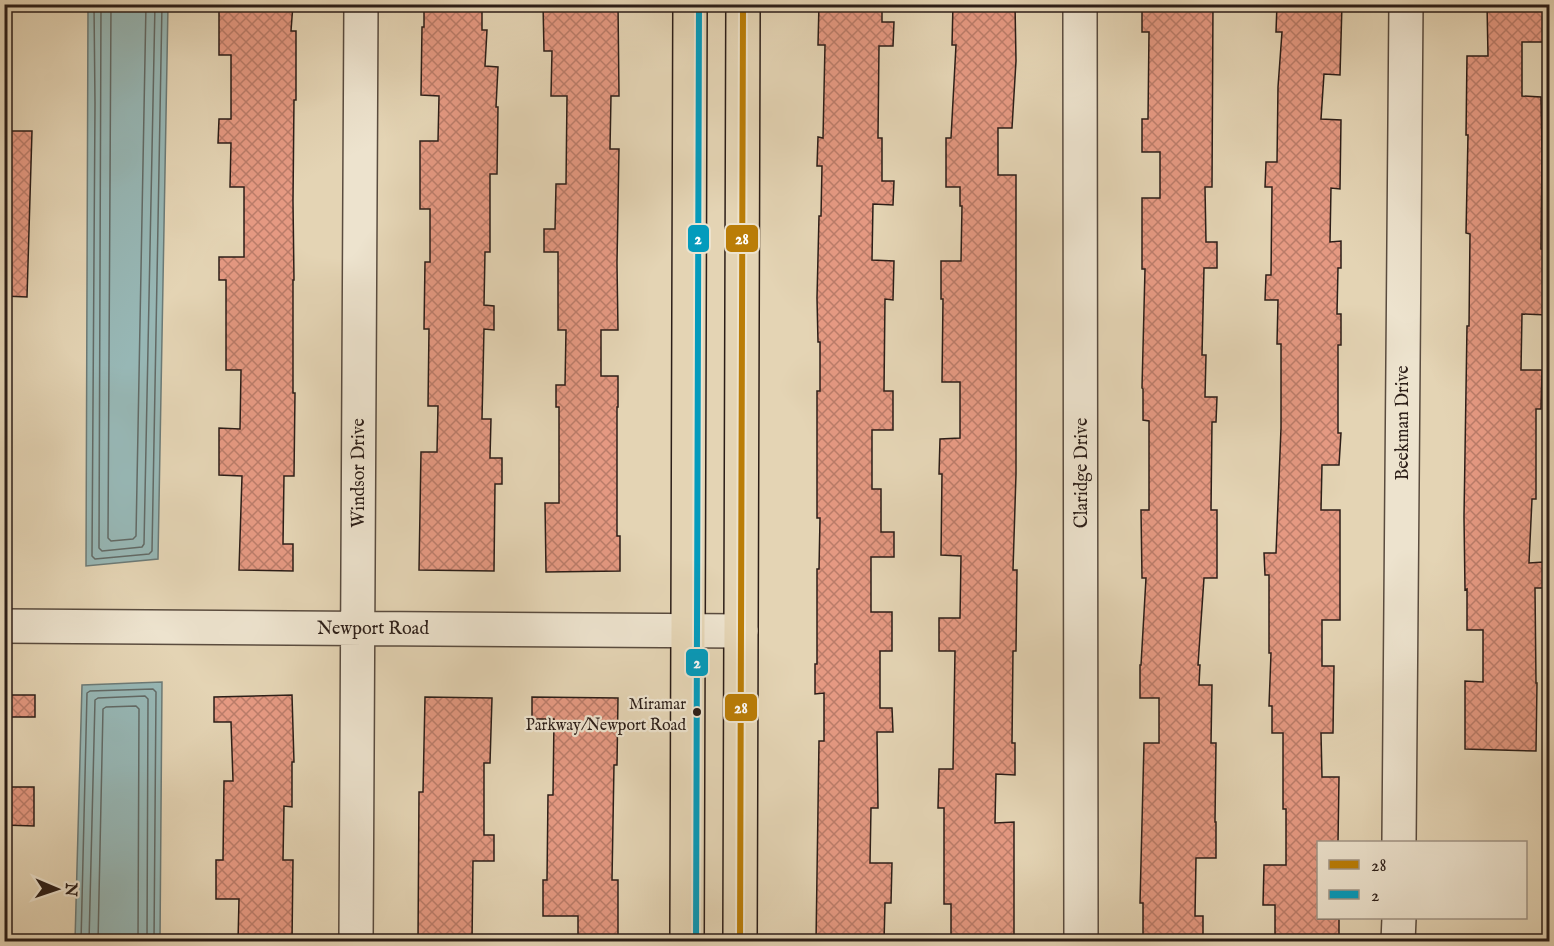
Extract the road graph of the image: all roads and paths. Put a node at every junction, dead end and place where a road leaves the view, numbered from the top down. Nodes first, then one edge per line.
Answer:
1 (361, 4) edge
2 (690, 4) edge
3 (743, 4) edge
4 (1080, 4) edge
5 (1406, 4) edge
6 (4, 627) edge
7 (357, 628) junction
8 (741, 631) junction
9 (688, 632) junction
10 (1399, 841) edge
11 (1399, 919) edge
12 (356, 942) edge
13 (687, 942) edge
14 (740, 942) edge
15 (1081, 942) edge
16 (1398, 942) edge

1 - 7 street, Windsor Drive
2 - 9 main road
3 - 8 main road
4 - 15 street, Claridge Drive
5 - 10 street, Beekman Drive
6 - 7 street, Newport Road
7 - 9 street, Newport Road
7 - 12 street, Windsor Drive
8 - 9 street, Newport Road
8 - 14 main road
9 - 13 main road
11 - 16 street

